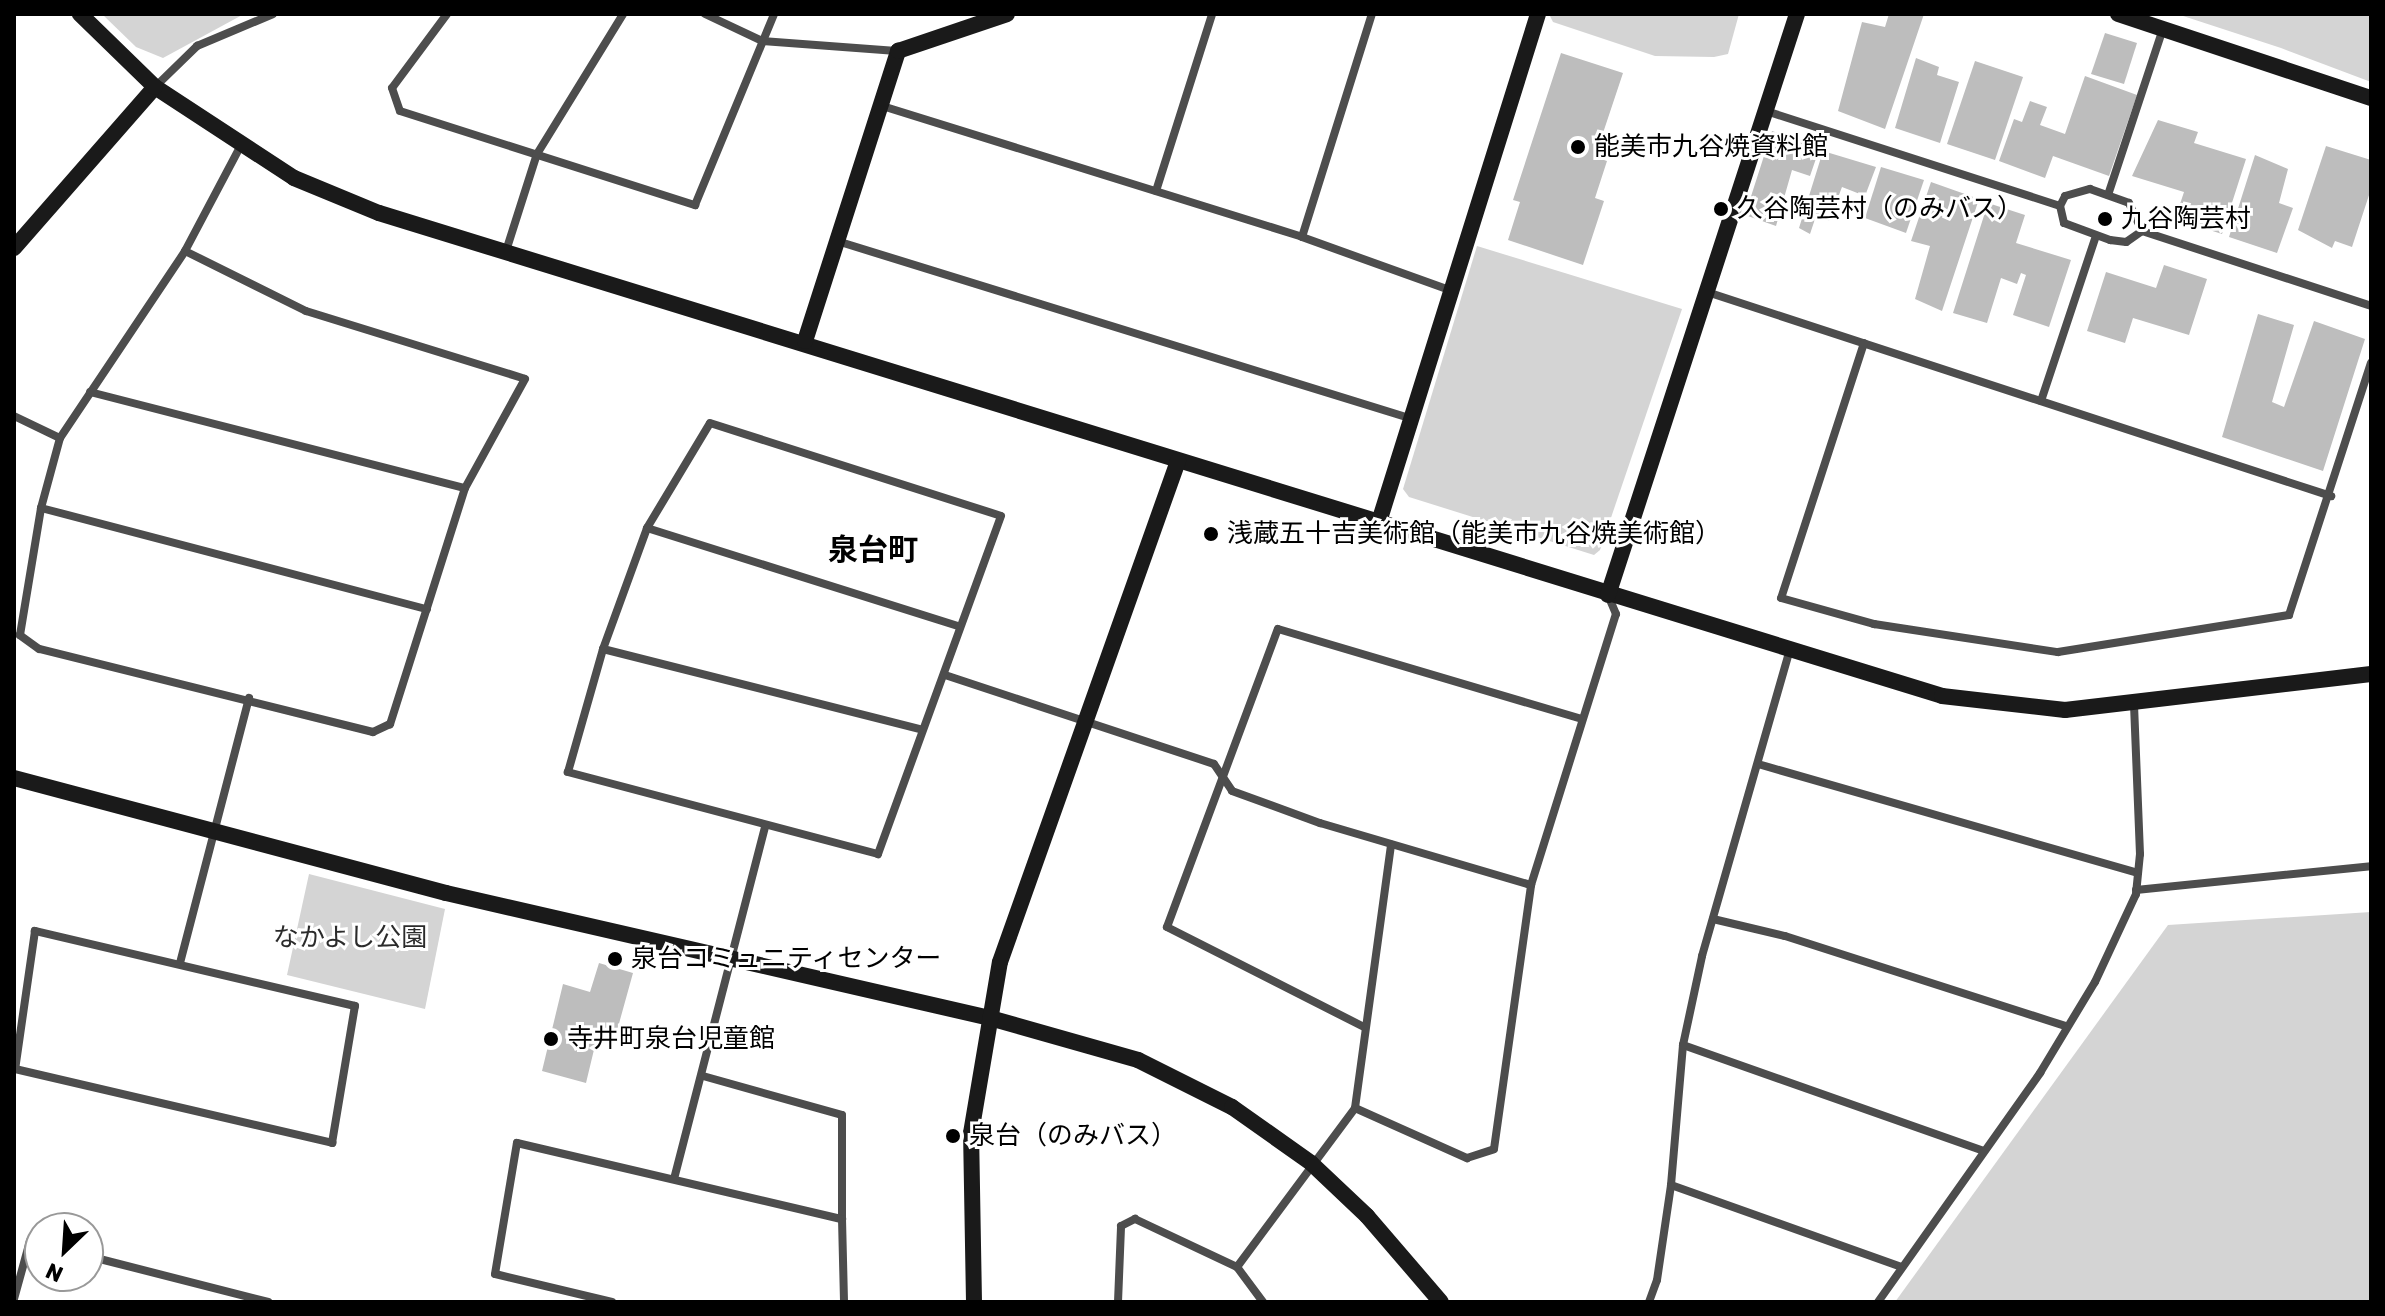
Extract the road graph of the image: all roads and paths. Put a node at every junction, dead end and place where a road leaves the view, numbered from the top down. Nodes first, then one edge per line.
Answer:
1 (80, 14) edge
2 (273, 14) edge
3 (447, 14) edge
4 (623, 14) edge
5 (705, 14) edge
6 (774, 14) edge
7 (1007, 14) edge
8 (1212, 14) edge
9 (1372, 14) edge
10 (1538, 14) edge
11 (1797, 14) edge
12 (2118, 14) edge
13 (2163, 29) junction
14 (762, 41) junction
15 (898, 51) junction
16 (155, 87) junction
17 (2371, 98) edge
18 (878, 105) junction
19 (1766, 111) junction
20 (240, 147) junction
21 (537, 154) junction
22 (1156, 191) junction
23 (2108, 195) junction
24 (2060, 206) junction
25 (2142, 231) junction
26 (2096, 236) junction
27 (1302, 237) junction
28 (834, 241) junction
29 (14, 248) edge
30 (185, 251) junction
31 (506, 251) junction
32 (1452, 291) junction
33 (1704, 291) junction
34 (2371, 306) edge
35 (805, 341) junction
36 (1864, 343) junction
37 (2371, 363) edge
38 (90, 392) junction
39 (2041, 401) junction
40 (14, 416) edge
41 (1409, 418) junction
42 (60, 438) junction
43 (1178, 461) junction
44 (465, 488) junction
45 (2331, 496) junction
46 (41, 508) junction
47 (1378, 525) junction
48 (647, 528) junction
49 (1608, 595) junction
50 (427, 609) junction
51 (958, 626) junction
52 (603, 649) junction
53 (1790, 650) junction
54 (2371, 674) edge
55 (945, 675) junction
56 (249, 698) junction
57 (2134, 706) junction
58 (1582, 719) junction
59 (1087, 720) junction
60 (922, 730) junction
61 (1758, 764) junction
62 (1223, 777) junction
63 (14, 778) edge
64 (765, 828) junction
65 (213, 829) junction
66 (1391, 844) junction
67 (2371, 866) edge
68 (2138, 873) junction
69 (1531, 885) junction
70 (2136, 890) junction
71 (1713, 919) junction
72 (735, 959) junction
73 (180, 963) junction
74 (990, 1018) junction
75 (2066, 1026) junction
76 (1364, 1027) junction
77 (1683, 1045) junction
78 (14, 1069) edge
79 (703, 1076) junction
80 (1355, 1108) junction
81 (1984, 1151) junction
82 (1311, 1163) junction
83 (674, 1179) junction
84 (1671, 1185) junction
85 (842, 1219) junction
86 (104, 1260) edge
87 (24, 1263) edge
88 (1237, 1267) junction
89 (1901, 1267) junction
90 (14, 1299) edge
91 (268, 1302) edge
92 (612, 1302) edge
93 (844, 1302) edge
94 (974, 1302) edge
95 (1118, 1302) edge
96 (1263, 1302) edge
97 (1441, 1302) edge
98 (1649, 1302) edge
99 (1878, 1302) edge

1 - 16 street
2 - 16 street
3 - 21 street
4 - 21 street
5 - 14 street
6 - 14 street
7 - 15 street
8 - 22 street
9 - 27 street
10 - 32 street
11 - 19 street
12 - 13 street
13 - 17 street
13 - 23 street
14 - 15 street
14 - 21 street
15 - 18 street
16 - 20 street
16 - 29 street
18 - 22 street
18 - 28 street
19 - 24 street
19 - 33 street
20 - 30 street
20 - 31 street
21 - 31 street
22 - 27 street
23 - 24 street
23 - 25 street
24 - 26 street
25 - 26 street
25 - 34 street
26 - 39 street
27 - 32 street
28 - 35 street
28 - 41 street
30 - 38 street
30 - 44 street
31 - 35 street
32 - 41 street
33 - 36 street
33 - 49 street
35 - 43 street
36 - 39 street
36 - 45 street
37 - 45 street
38 - 42 street
38 - 44 street
39 - 45 street
40 - 42 street
41 - 47 street
42 - 46 street
43 - 47 street
43 - 59 street
44 - 50 street
46 - 50 street
46 - 56 street
47 - 49 street
48 - 51 street
48 - 51 street
48 - 52 street
49 - 53 street
49 - 58 street
50 - 56 street
51 - 55 street
52 - 60 street
52 - 64 street
53 - 57 street
53 - 61 street
54 - 57 street
55 - 59 street
55 - 60 street
56 - 65 street
57 - 68 street
58 - 62 street
58 - 69 street
59 - 62 street
59 - 74 street
60 - 64 street
61 - 68 street
61 - 71 street
62 - 66 street
62 - 76 street
63 - 65 street
64 - 72 street
65 - 72 street
65 - 73 street
66 - 69 street
66 - 76 street
67 - 70 street
68 - 70 street
69 - 80 street
70 - 75 street
71 - 75 street
71 - 77 street
72 - 74 street
72 - 79 street
73 - 78 street
73 - 78 street
74 - 82 street
74 - 94 street
75 - 81 street
76 - 80 street
77 - 81 street
77 - 84 street
79 - 83 street
79 - 85 street
80 - 82 street
81 - 89 street
82 - 88 street
82 - 97 street
83 - 85 street
83 - 92 street
84 - 89 street
84 - 98 street
85 - 93 street
86 - 91 street
87 - 90 street
88 - 95 street
88 - 96 street
89 - 99 street

